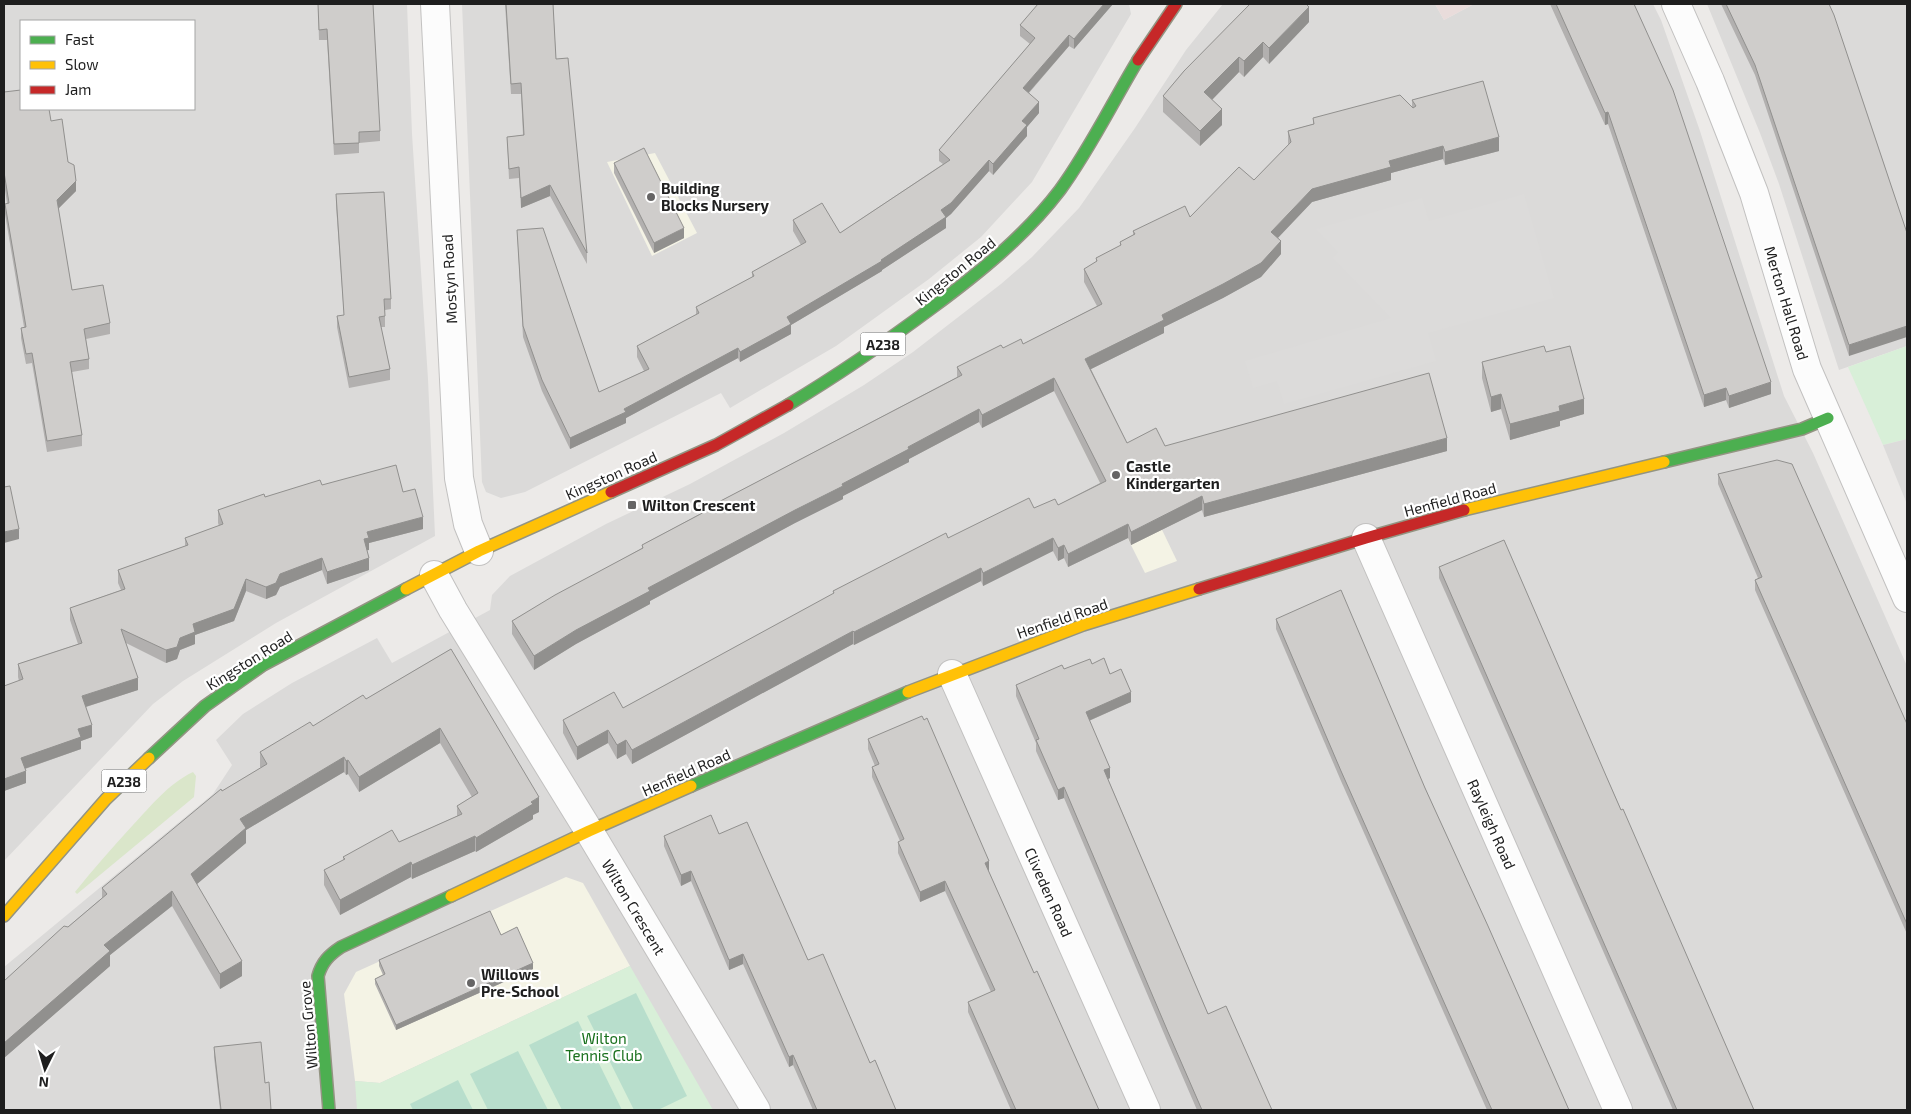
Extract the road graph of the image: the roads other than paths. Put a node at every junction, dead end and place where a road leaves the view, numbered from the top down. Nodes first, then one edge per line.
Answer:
1 (435, 4) edge
2 (1176, 4) edge
3 (1676, 4) edge
4 (1828, 418) junction
5 (1366, 538) junction
6 (479, 551) junction
7 (434, 575) junction
8 (1907, 598) edge
9 (952, 674) junction
10 (589, 831) junction
11 (4, 916) edge
12 (340, 947) joint
13 (330, 1110) edge
14 (756, 1110) edge
15 (1146, 1110) edge
16 (1618, 1110) edge

1 - 6 street, Mostyn Road
2 - 6 street, Kingston Road / A238
3 - 4 street, Merton Hall Road
4 - 5 street, Henfield Road
4 - 8 street, Merton Hall Road
5 - 9 street, Henfield Road
5 - 16 street, Rayleigh Road
6 - 7 street, Kingston Road / A238
7 - 10 street, Wilton Crescent
7 - 11 street, Kingston Road / A238
9 - 10 street, Henfield Road
9 - 15 street, Cliveden Road
10 - 12 street, Henfield Road
10 - 14 street, Wilton Crescent
12 - 13 street, Wilton Grove

